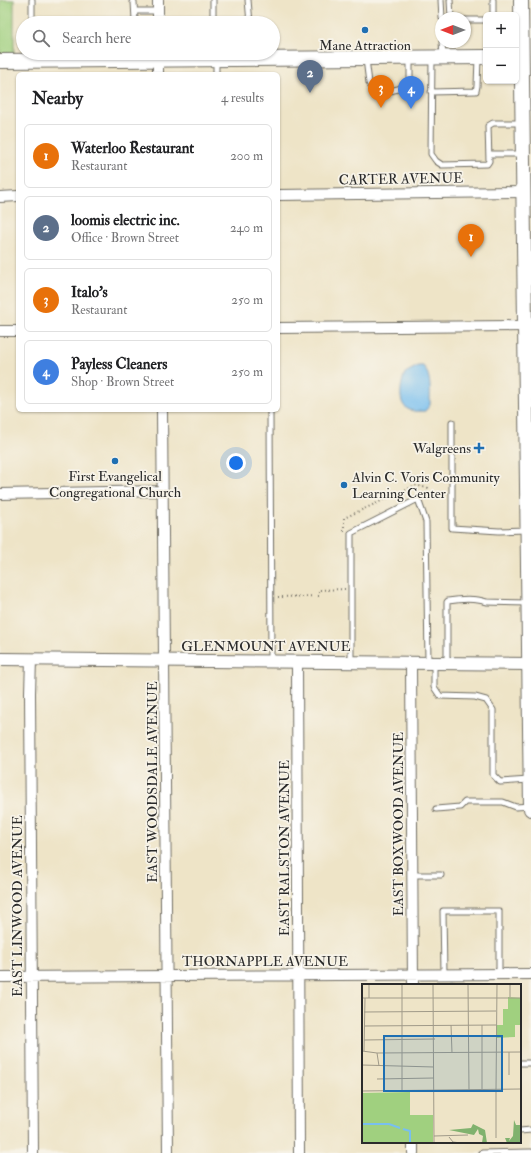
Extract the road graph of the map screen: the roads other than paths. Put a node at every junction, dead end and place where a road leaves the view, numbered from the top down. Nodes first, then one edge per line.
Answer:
1 (32, 0) edge
2 (132, 0) edge
3 (158, 0) edge
4 (213, 0) edge
5 (248, 0) edge
6 (441, 0) edge
7 (450, 0) edge
8 (493, 0) edge
9 (521, 0) edge
10 (135, 11) junction
11 (158, 11) junction
12 (442, 12) edge
13 (451, 12) edge
14 (493, 12) edge
15 (32, 16) edge
16 (135, 16) edge
17 (158, 16) edge
18 (213, 16) edge
19 (249, 16) edge
20 (471, 20) edge
21 (483, 20) edge
22 (519, 20) edge
23 (440, 48) edge
24 (280, 57) edge
25 (410, 57) junction
26 (438, 57) junction
27 (482, 57) edge
28 (523, 57) edge
29 (366, 58) junction
30 (16, 59) edge
31 (128, 60) edge
32 (180, 60) edge
33 (214, 60) edge
34 (0, 61) edge
35 (158, 62) edge
36 (216, 72) edge
37 (432, 92) junction
38 (523, 123) junction
39 (489, 154) junction
40 (523, 154) junction
41 (524, 192) junction
42 (280, 195) edge
43 (16, 196) edge
44 (0, 197) edge
45 (528, 326) edge
46 (280, 328) edge
47 (0, 331) edge
48 (16, 331) edge
49 (162, 412) edge
50 (270, 412) edge
51 (452, 422) dead end
52 (163, 491) junction
53 (0, 494) edge
54 (529, 530) edge
55 (529, 577) edge
56 (528, 603) junction
57 (530, 617) edge
58 (0, 659) edge
59 (31, 659) junction
60 (165, 660) junction
61 (271, 662) junction
62 (297, 662) junction
63 (351, 662) junction
64 (411, 663) junction
65 (431, 663) junction
66 (447, 663) junction
67 (530, 664) edge
68 (530, 780) edge
69 (531, 807) edge
70 (436, 809) dead end
71 (412, 875) junction
72 (441, 875) dead end
73 (413, 974) junction
74 (444, 974) junction
75 (499, 974) junction
76 (531, 974) edge
77 (298, 975) junction
78 (167, 976) junction
79 (0, 977) edge
80 (32, 977) junction
81 (413, 984) edge
82 (531, 1152) edge
83 (33, 1153) edge
84 (168, 1153) edge
85 (299, 1153) edge
86 (482, 1153) edge

1 - 15 lane
2 - 10 lane
3 - 11 street
4 - 18 lane
5 - 19 lane
6 - 12 lane
7 - 13 lane
8 - 14 lane
9 - 22 main road
10 - 11 lane
10 - 16 lane
11 - 17 street
20 - 21 lane
22 - 28 main road
23 - 26 lane
24 - 29 main road
25 - 26 main road
25 - 29 main road
25 - 29 lane
26 - 27 main road
26 - 37 lane
27 - 37 lane
28 - 38 main road
30 - 34 main road
31 - 35 main road
32 - 35 main road
33 - 36 lane
37 - 39 lane
38 - 39 lane
38 - 40 main road
39 - 40 lane
40 - 41 main road
41 - 42 street, CARTER AVENUE
41 - 45 main road
43 - 44 street
45 - 46 street
45 - 54 main road
47 - 48 street
49 - 52 street, EAST WOODSDALE AVENUE
50 - 61 lane
51 - 54 lane
52 - 53 street
52 - 60 street, EAST WOODSDALE AVENUE
54 - 55 main road
55 - 56 main road
56 - 57 main road
56 - 66 lane
57 - 67 main road
58 - 59 street, GLENMOUNT AVENUE
59 - 60 street, GLENMOUNT AVENUE
59 - 80 street, EAST LINWOOD AVENUE
60 - 61 street, GLENMOUNT AVENUE
60 - 78 street, EAST WOODSDALE AVENUE
61 - 62 street, GLENMOUNT AVENUE
62 - 63 street, GLENMOUNT AVENUE
62 - 77 street, EAST RALSTON AVENUE
63 - 64 street, GLENMOUNT AVENUE
63 - 65 lane
64 - 65 street, GLENMOUNT AVENUE
64 - 71 street, EAST BOXWOOD AVENUE
65 - 66 street, GLENMOUNT AVENUE
65 - 68 lane
66 - 67 street, GLENMOUNT AVENUE
67 - 68 main road
68 - 69 main road
69 - 70 lane
71 - 72 lane
71 - 73 street, EAST BOXWOOD AVENUE
73 - 74 street, THORNAPPLE AVENUE
73 - 77 street, THORNAPPLE AVENUE
73 - 81 street, EAST BOXWOOD AVENUE
74 - 75 street, THORNAPPLE AVENUE
74 - 75 lane
75 - 76 street, THORNAPPLE AVENUE
77 - 78 street, THORNAPPLE AVENUE
77 - 85 street, EAST RALSTON AVENUE
78 - 80 street, THORNAPPLE AVENUE
78 - 84 street, EAST WOODSDALE AVENUE
79 - 80 street, THORNAPPLE AVENUE
80 - 83 street, EAST LINWOOD AVENUE
82 - 86 lane

